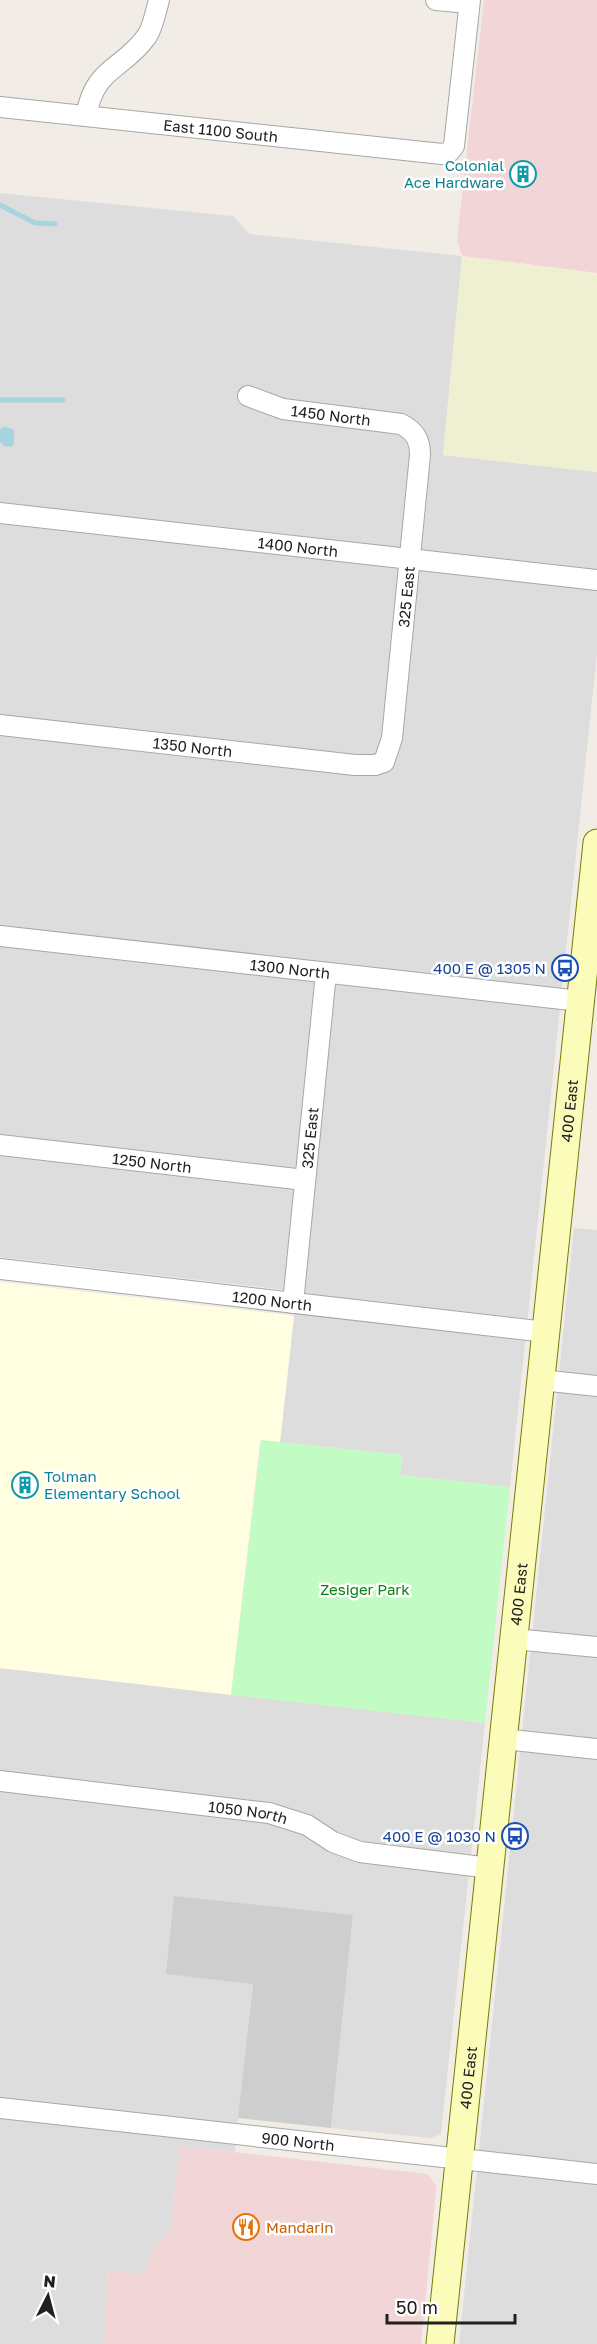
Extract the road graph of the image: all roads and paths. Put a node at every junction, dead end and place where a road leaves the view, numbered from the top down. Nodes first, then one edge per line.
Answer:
1 (159, 0) edge
2 (436, 0) edge
3 (470, 2) edge
4 (0, 107) edge
5 (86, 116) junction
6 (248, 396) dead end
7 (414, 433) joint
8 (0, 513) edge
9 (410, 559) junction
10 (597, 580) edge
11 (0, 725) edge
12 (384, 762) joint
13 (597, 843) edge
14 (0, 936) edge
15 (326, 973) junction
16 (580, 1001) junction
17 (0, 1145) edge
18 (305, 1180) junction
19 (0, 1269) edge
20 (292, 1303) junction
21 (546, 1332) junction
22 (541, 1380) junction
23 (597, 1386) edge
24 (514, 1639) junction
25 (597, 1647) edge
26 (503, 1739) junction
27 (597, 1749) edge
28 (0, 1781) edge
29 (490, 1868) junction
30 (0, 2108) edge
31 (459, 2160) junction
32 (597, 2174) edge
33 (440, 2344) edge

1 - 5 street
2 - 3 street
3 - 5 street, East 1100 South
4 - 5 street, East 1100 South
6 - 7 street, 1450 North
7 - 9 street, 325 East
8 - 9 street, 1400 North
9 - 10 street, 1400 North
9 - 12 street, 325 East
11 - 12 street, 1350 North
13 - 16 main road, 400 East
14 - 15 street, 1300 North
15 - 16 street, 1300 North
15 - 18 street, 325 East
16 - 21 main road, 400 East
17 - 18 street, 1250 North
18 - 20 street, 325 East
19 - 20 street, 1200 North
20 - 21 street, 1200 North
21 - 22 main road, 400 East
22 - 23 street
22 - 24 main road, 400 East
24 - 25 street
24 - 26 main road, 400 East
26 - 27 street
26 - 29 main road, 400 East
28 - 29 street, 1050 North
29 - 31 main road, 400 East
30 - 31 street, 900 North
31 - 32 street, 900 North
31 - 33 main road, 400 East

